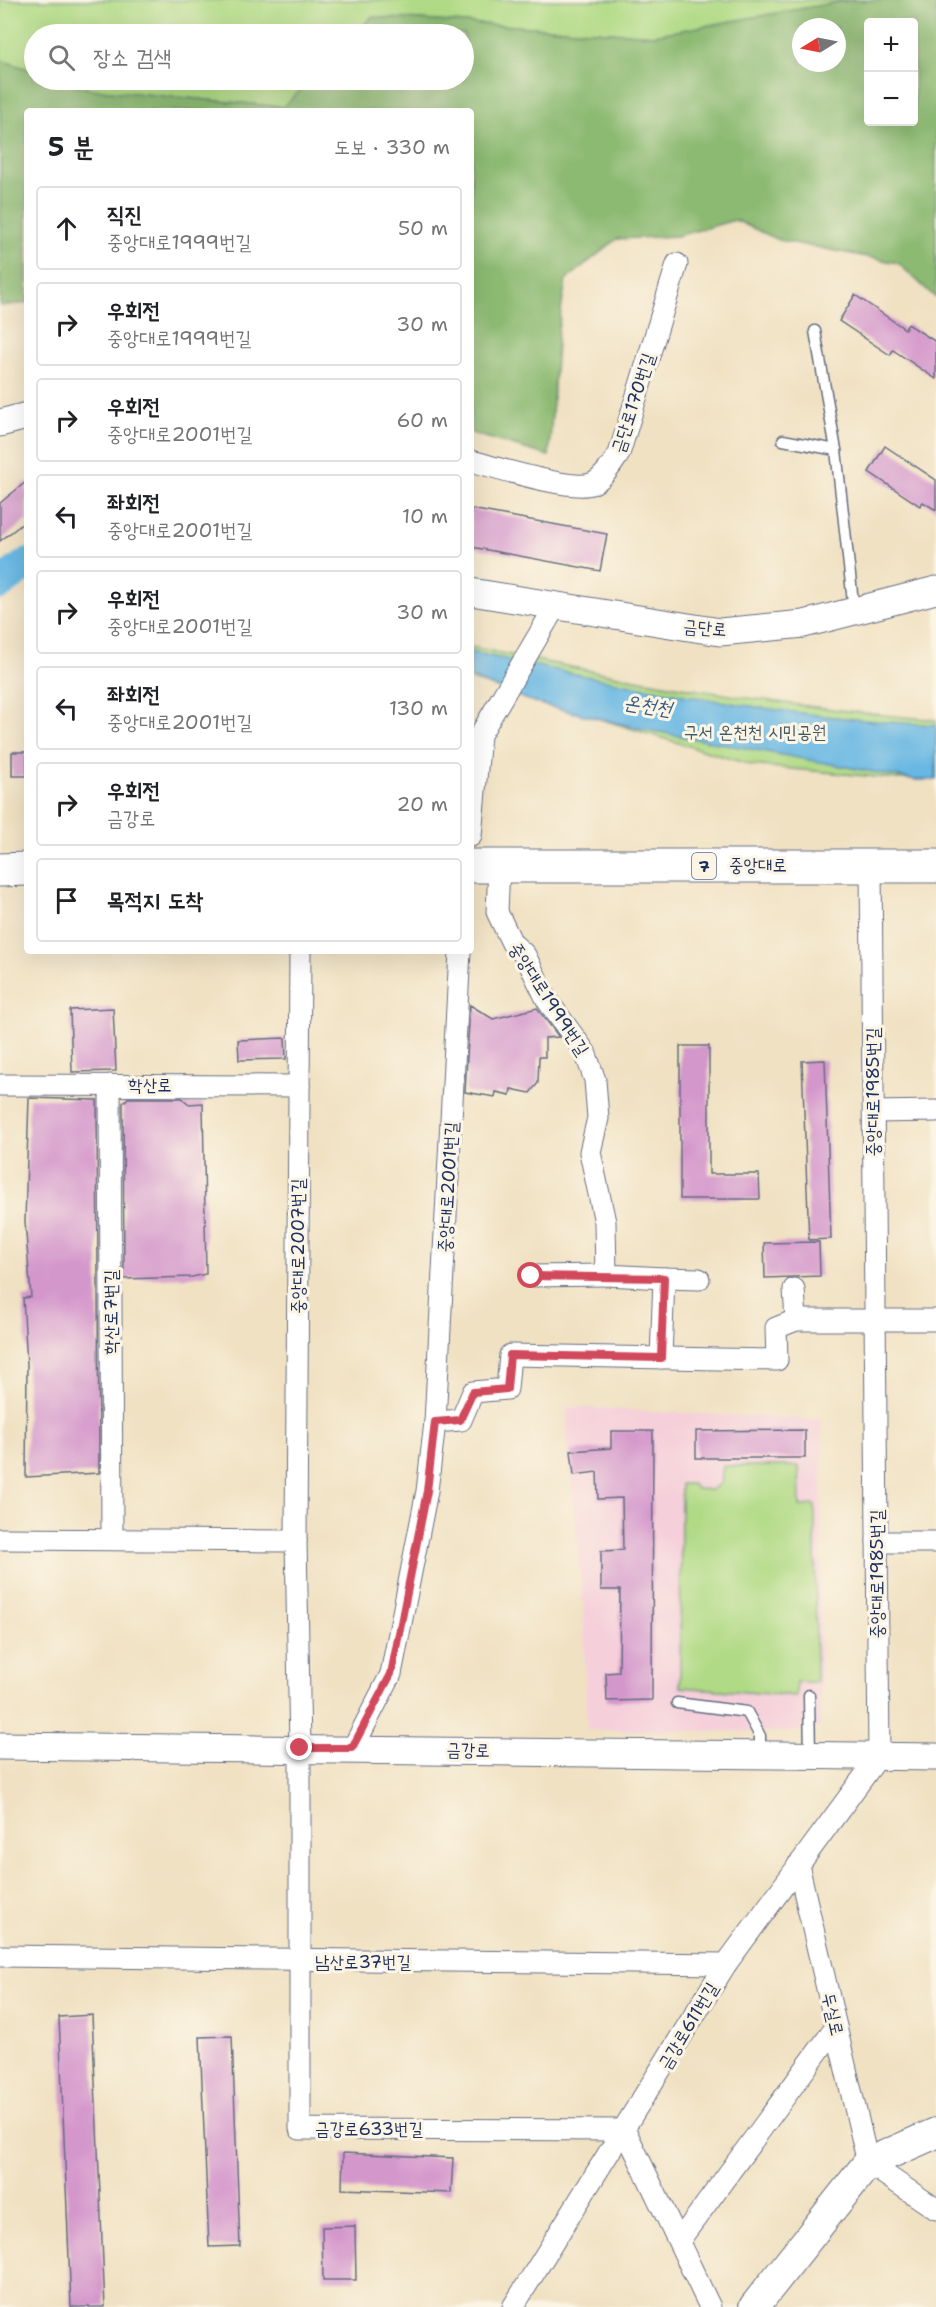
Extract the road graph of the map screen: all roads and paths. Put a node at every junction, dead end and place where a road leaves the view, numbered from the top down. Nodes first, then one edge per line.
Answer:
1 (677, 264) dead end
2 (815, 331) dead end
3 (24, 417) edge
4 (0, 423) edge
5 (783, 440) dead end
6 (836, 450) junction
7 (474, 461) edge
8 (936, 590) edge
9 (474, 593) edge
10 (555, 607) junction
11 (854, 611) junction
12 (475, 733) edge
13 (474, 759) edge
14 (474, 846) edge
15 (936, 848) edge
16 (0, 850) edge
17 (24, 850) edge
18 (871, 865) junction
19 (485, 866) edge
20 (936, 866) edge
21 (24, 869) edge
22 (0, 870) edge
23 (300, 954) edge
24 (460, 954) edge
25 (0, 1084) edge
26 (110, 1085) junction
27 (299, 1086) junction
28 (936, 1111) edge
29 (874, 1112) junction
30 (606, 1275) junction
31 (531, 1276) dead end
32 (664, 1278) junction
33 (699, 1279) dead end
34 (794, 1289) dead end
35 (875, 1319) junction
36 (796, 1320) junction
37 (936, 1320) edge
38 (661, 1358) junction
39 (435, 1422) junction
40 (0, 1539) edge
41 (112, 1539) junction
42 (296, 1541) junction
43 (877, 1542) junction
44 (936, 1542) edge
45 (809, 1695) dead end
46 (677, 1703) dead end
47 (0, 1746) edge
48 (300, 1748) junction
49 (352, 1748) junction
50 (760, 1754) junction
51 (810, 1755) junction
52 (879, 1756) junction
53 (936, 1757) edge
54 (798, 1865) junction
55 (0, 1956) edge
56 (300, 1961) junction
57 (726, 1964) junction
58 (836, 2027) junction
59 (625, 2130) junction
60 (936, 2133) edge
61 (868, 2163) junction
62 (936, 2209) edge
63 (679, 2241) junction
64 (513, 2307) edge
65 (711, 2307) edge
66 (754, 2307) edge

1 - 7 street, 금단로170번길
2 - 6 lane
3 - 4 street
5 - 6 lane
6 - 11 lane
8 - 11 street, 금단로
9 - 10 street, 금단로
10 - 11 street, 금단로
10 - 12 street
12 - 13 street
14 - 15 main road, 중앙대로 / 7
16 - 17 main road
18 - 19 main road, 중앙대로 / 7
18 - 20 main road, 중앙대로 / 7
18 - 29 street, 중앙대로1985번길
19 - 30 street, 중앙대로1999번길
21 - 22 main road
23 - 27 street, 중앙대로2007번길
24 - 39 street, 중앙대로2001번길
25 - 26 street, 학산로
26 - 27 street, 학산로
26 - 41 street, 학산로7번길
27 - 42 street, 중앙대로2007번길
28 - 29 street
29 - 35 street, 중앙대로1985번길
30 - 31 street
30 - 32 street
32 - 33 street
32 - 38 street
34 - 36 street
35 - 36 street
35 - 37 street
35 - 43 street, 중앙대로1985번길
36 - 38 street
38 - 39 street
39 - 49 street, 중앙대로2001번길
40 - 41 street
41 - 42 street
42 - 48 street, 중앙대로2007번길
43 - 44 street
43 - 52 street, 중앙대로1985번길
45 - 51 lane
46 - 50 lane
47 - 48 street, 금강로
48 - 49 street, 금강로
48 - 56 street, 금강로633번길
49 - 50 street, 금강로
50 - 51 street, 금강로
51 - 52 street, 금강로
52 - 53 street, 금강로
52 - 54 street, 금강로611번길
54 - 57 street, 금강로611번길
54 - 58 street, 두실로
55 - 56 street, 남산로37번길
56 - 57 street, 남산로37번길
56 - 59 street, 금강로633번길
57 - 59 street, 금강로611번길
58 - 61 street, 두실로
58 - 63 street
59 - 63 street
59 - 64 street, 금강로611번길
60 - 61 main road
61 - 62 street
61 - 66 main road
63 - 65 street

